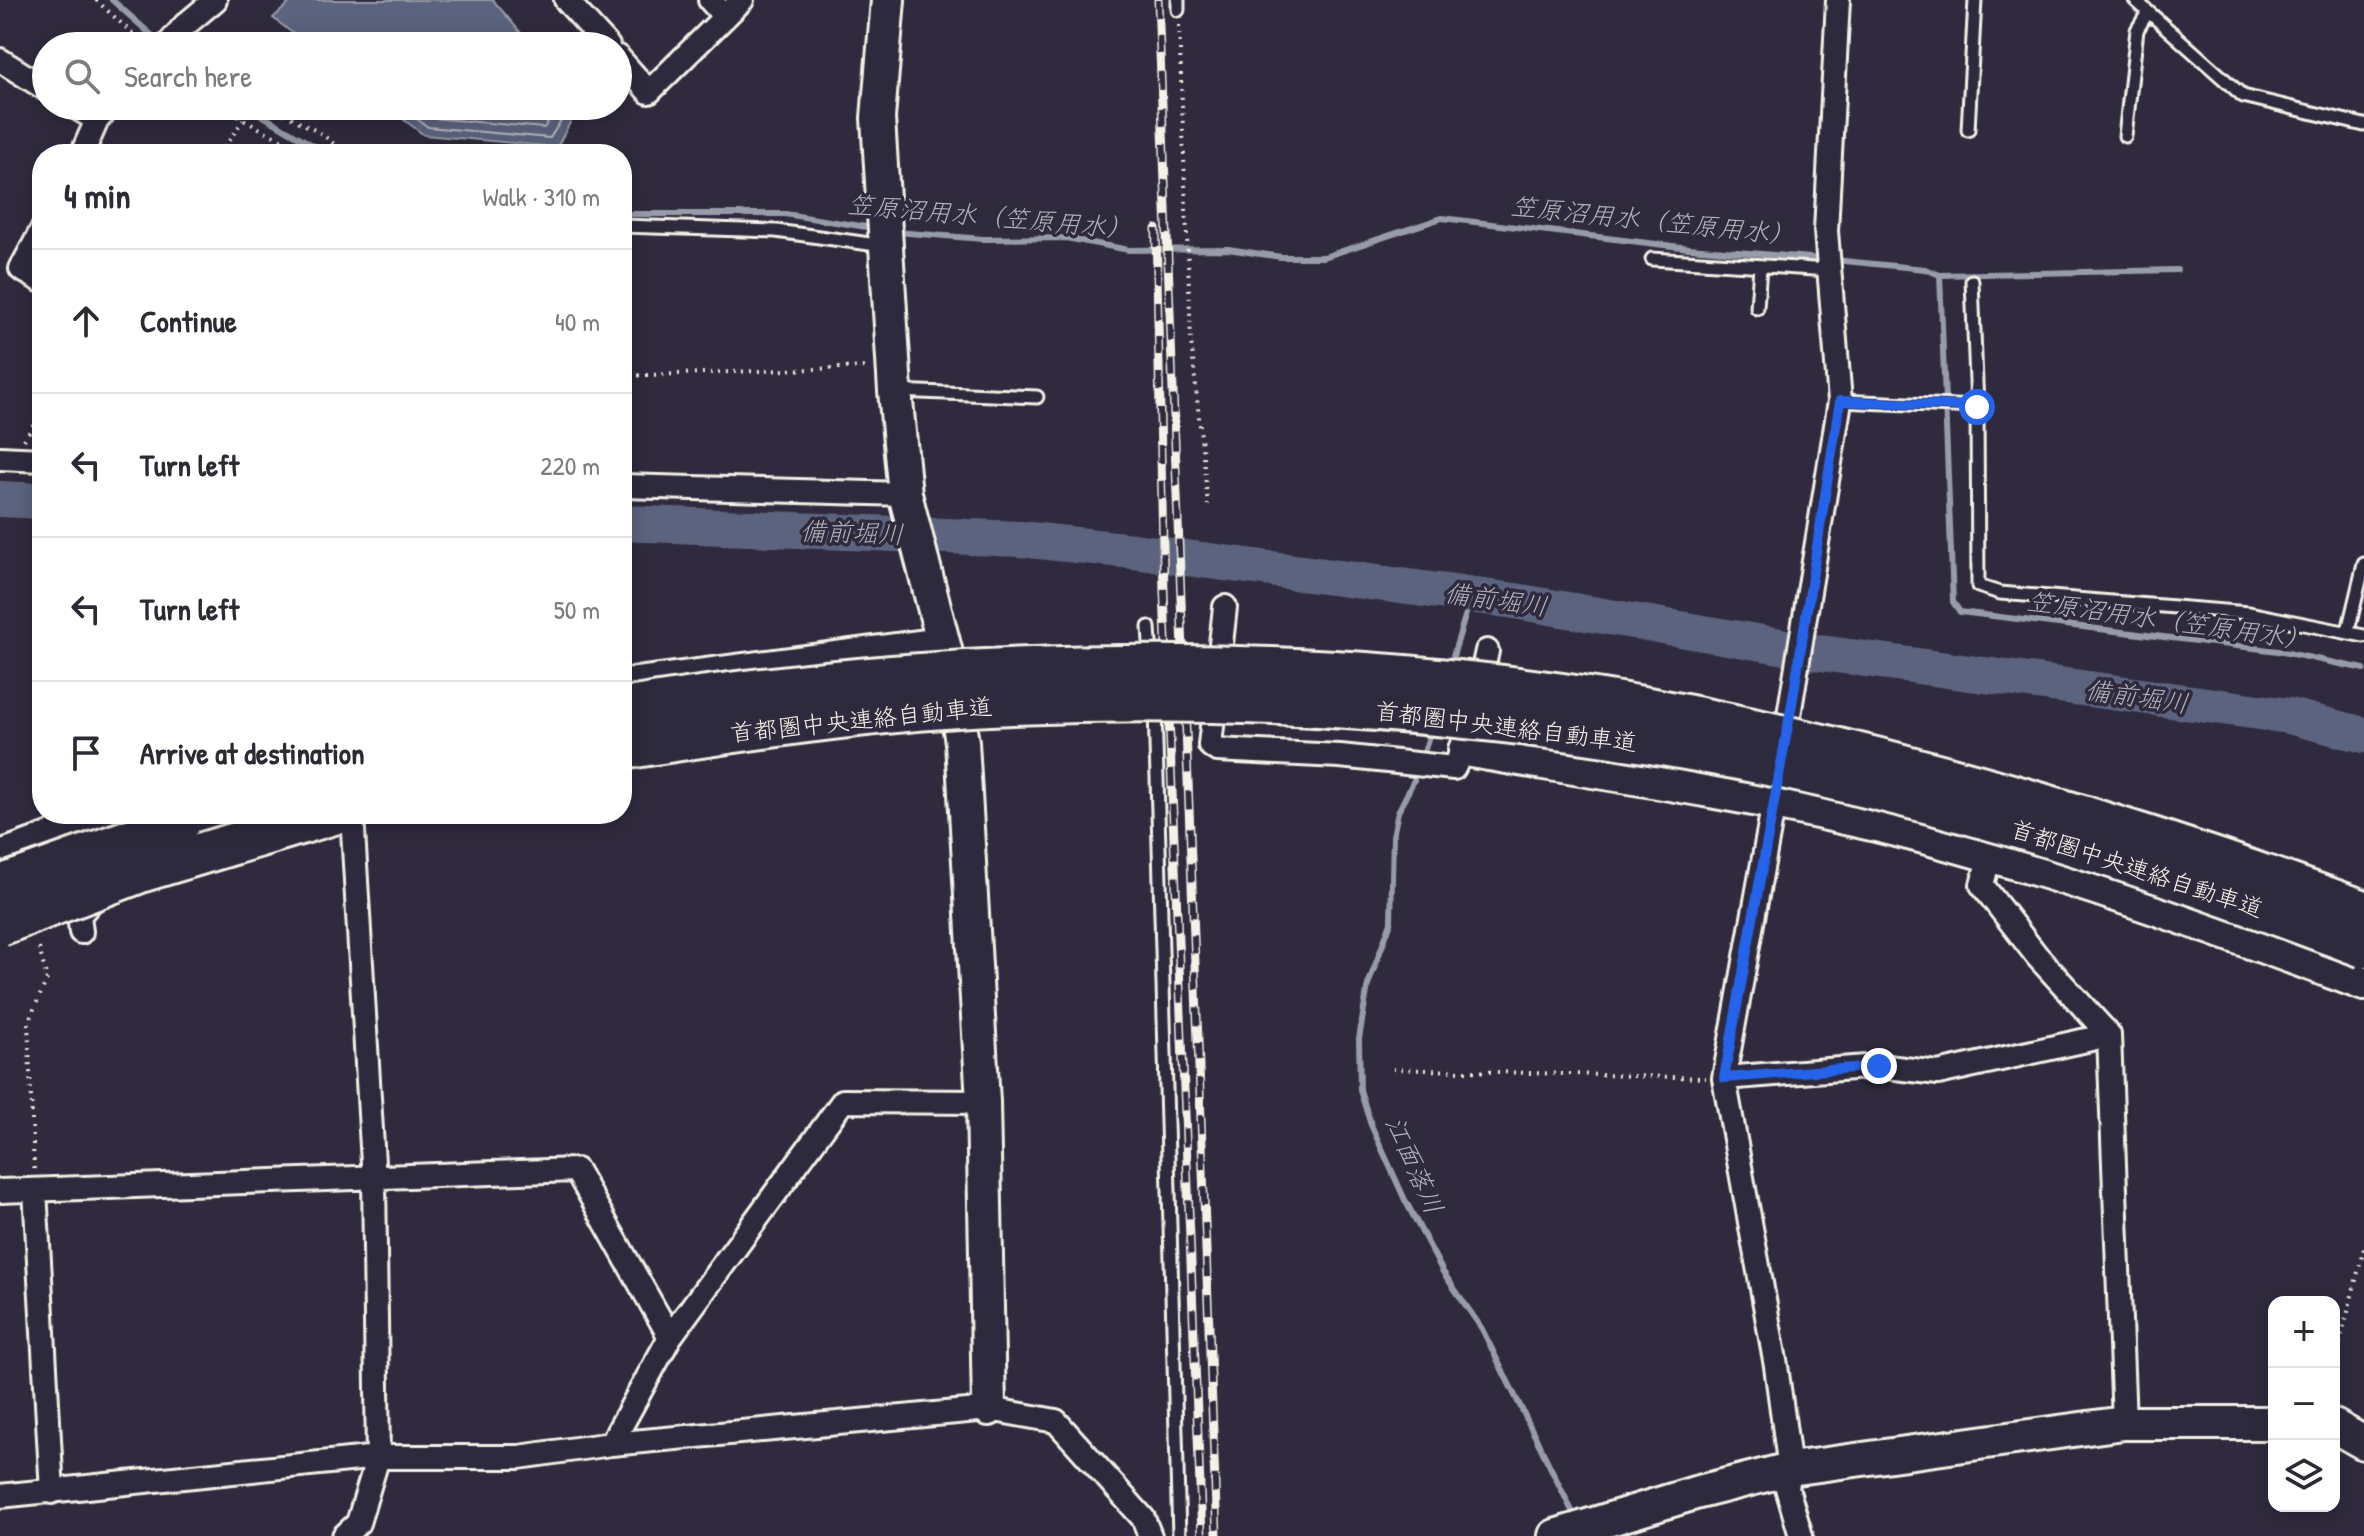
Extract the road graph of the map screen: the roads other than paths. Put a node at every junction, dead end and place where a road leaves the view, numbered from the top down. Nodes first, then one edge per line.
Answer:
1 (215, 0) edge
2 (566, 0) edge
3 (742, 0) edge
4 (888, 0) edge
5 (1838, 0) edge
6 (1975, 0) edge
7 (2135, 0) edge
8 (718, 8) edge
9 (2148, 12) junction
10 (179, 32) edge
11 (595, 32) edge
12 (0, 60) edge
13 (632, 73) edge
14 (32, 80) edge
15 (100, 120) edge
16 (2364, 125) edge
17 (1968, 130) dead end
18 (2125, 136) dead end
19 (87, 144) edge
20 (632, 226) edge
21 (887, 235) junction
22 (32, 249) edge
23 (1652, 259) dead end
24 (1760, 266) junction
25 (1829, 270) junction
26 (32, 275) edge
27 (1972, 281) dead end
28 (1757, 308) dead end
29 (894, 378) junction
30 (1037, 397) dead end
31 (1840, 401) junction
32 (1977, 407) junction
33 (6, 458) edge
34 (32, 459) edge
35 (632, 486) edge
36 (906, 496) junction
37 (2364, 564) edge
38 (1225, 607) dead end
39 (1149, 627) dead end
40 (2348, 631) junction
41 (2364, 636) edge
42 (942, 639) junction
43 (1487, 651) dead end
44 (632, 680) edge
45 (632, 708) edge
46 (632, 748) edge
47 (1465, 750) junction
48 (2002, 802) dead end
49 (1773, 803) junction
50 (78, 824) edge
51 (109, 824) edge
52 (174, 824) edge
53 (300, 824) edge
54 (353, 824) edge
55 (0, 852) edge
56 (1990, 855) junction
57 (0, 886) edge
58 (2364, 911) edge
59 (0, 925) edge
60 (81, 932) dead end
61 (2364, 947) edge
62 (2364, 984) edge
63 (2109, 1035) junction
64 (1724, 1078) junction
65 (983, 1102) junction
66 (374, 1180) junction
67 (35, 1190) junction
68 (0, 1191) edge
69 (670, 1337) junction
70 (989, 1409) junction
71 (2124, 1423) junction
72 (2268, 1423) edge
73 (2340, 1429) edge
74 (2364, 1443) edge
75 (611, 1444) junction
76 (378, 1457) junction
77 (1790, 1469) junction
78 (52, 1492) junction
79 (0, 1496) edge
80 (1572, 1531) edge
81 (344, 1536) edge
82 (1150, 1536) edge
83 (1179, 1536) edge
84 (1801, 1536) edge

1 - 10 street
2 - 11 street
3 - 8 street
4 - 21 street
5 - 25 street
6 - 17 lane
7 - 9 lane
8 - 13 street
9 - 16 lane
9 - 18 lane
12 - 14 street
15 - 19 street
20 - 21 lane
21 - 29 street
22 - 26 street
23 - 24 lane
24 - 25 lane
24 - 28 lane
25 - 31 street
27 - 32 lane
29 - 30 lane
29 - 36 street
31 - 32 lane
31 - 49 street
32 - 40 lane
33 - 34 street
35 - 36 street
36 - 42 street
37 - 40 lane
38 - 47 street
39 - 83 lane
40 - 41 lane
42 - 44 street
42 - 65 street
43 - 47 street
45 - 58 highway, 首都圏中央連絡自動車道, bridge
46 - 61 highway, 首都圏中央連絡自動車道, bridge
47 - 49 street
48 - 56 street
49 - 56 street
49 - 64 street
50 - 55 street
51 - 60 street
52 - 57 highway, bridge
53 - 59 highway, bridge
54 - 66 street
56 - 62 street
56 - 63 street
63 - 64 street
63 - 71 street
64 - 77 street
65 - 69 street
65 - 70 street
66 - 67 street
66 - 69 street
66 - 76 street
67 - 68 street
67 - 78 street
69 - 75 street
70 - 75 street
70 - 82 street
71 - 72 street
71 - 77 street
73 - 74 street
75 - 76 street
76 - 78 street
76 - 81 street
77 - 80 street
77 - 84 street
78 - 79 street

